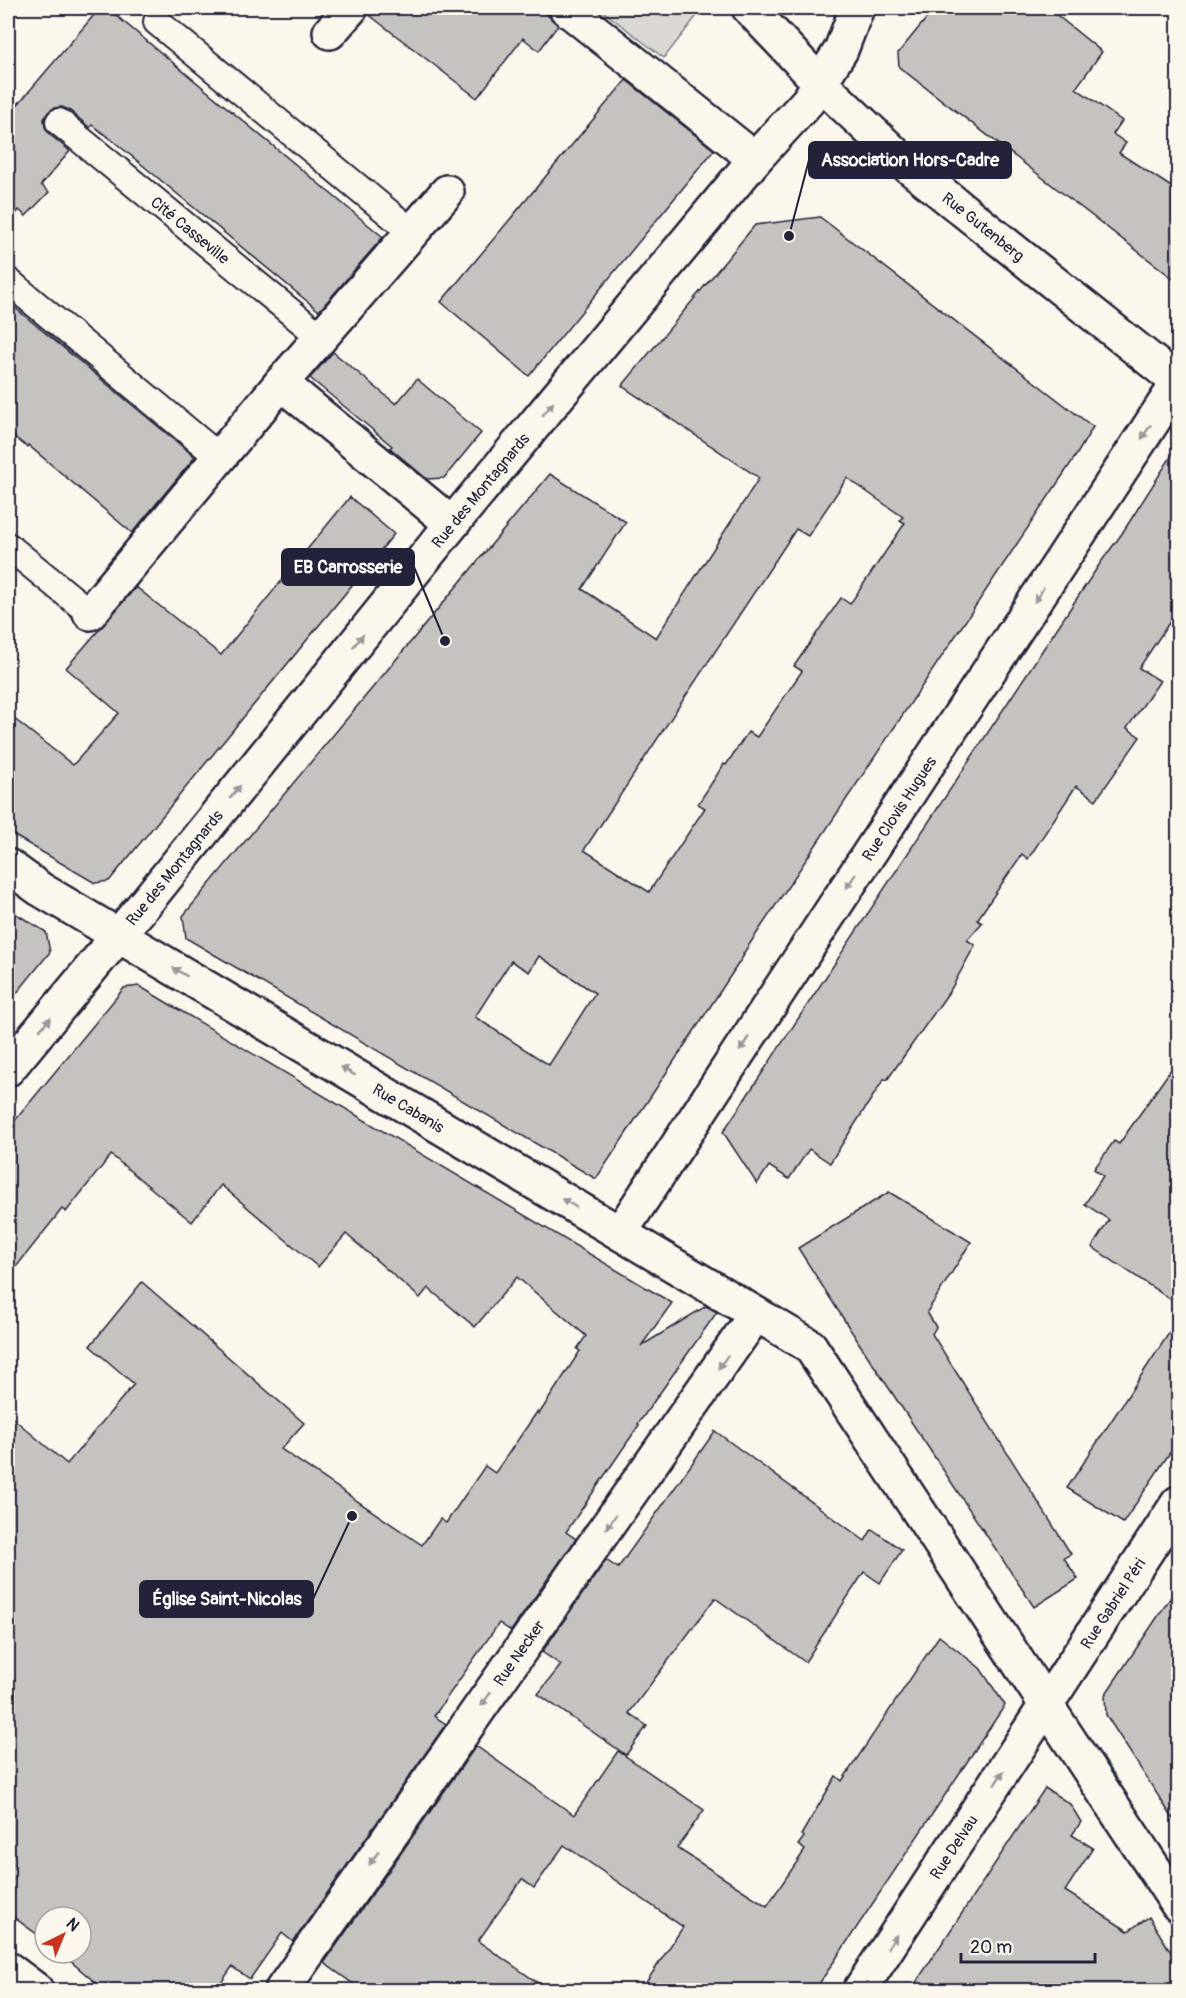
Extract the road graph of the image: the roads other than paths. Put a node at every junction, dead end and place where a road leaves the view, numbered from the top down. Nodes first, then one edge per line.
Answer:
1 (351, 8) edge
2 (566, 8) edge
3 (749, 8) edge
4 (857, 8) edge
5 (157, 22) dead end
6 (330, 32) dead end
7 (820, 83) junction
8 (60, 122) dead end
9 (755, 159) junction
10 (447, 192) dead end
11 (412, 232) junction
12 (8, 281) edge
13 (321, 337) junction
14 (281, 383) junction
15 (1179, 383) edge
16 (219, 457) junction
17 (452, 524) junction
18 (8, 546) edge
19 (90, 612) joint
20 (8, 866) edge
21 (119, 935) junction
22 (8, 1069) edge
23 (620, 1233) junction
24 (756, 1314) junction
25 (1179, 1503) edge
26 (1047, 1705) junction
27 (1179, 1905) edge
28 (8, 1969) edge
29 (36, 1990) edge
30 (282, 1990) edge
31 (860, 1990) edge

1 - 6 street
2 - 9 street
3 - 7 street, Rue Gutenberg
4 - 7 street, Rue des Montagnards
5 - 11 lane
7 - 9 street, Rue des Montagnards
7 - 15 street, Rue Gutenberg
8 - 13 lane, Cité Casseville
17 -> 9 street, Rue des Montagnards
10 - 11 street
11 - 13 street
12 - 16 lane
13 - 14 street
14 - 16 street
14 - 17 street
15 -> 23 street, Rue Clovis Hugues
16 - 19 street
21 -> 17 street, Rue des Montagnards
18 - 19 lane
20 - 21 street, Rue Cabanis
22 -> 21 street, Rue des Montagnards
23 -> 21 street, Rue Cabanis
23 - 24 street, Rue Cabanis
24 - 26 street, Rue Cabanis
24 -> 30 street, Rue Necker
25 - 26 street, Rue Gabriel Péri
26 - 27 street
31 -> 26 street, Rue Delvau
28 - 29 street

